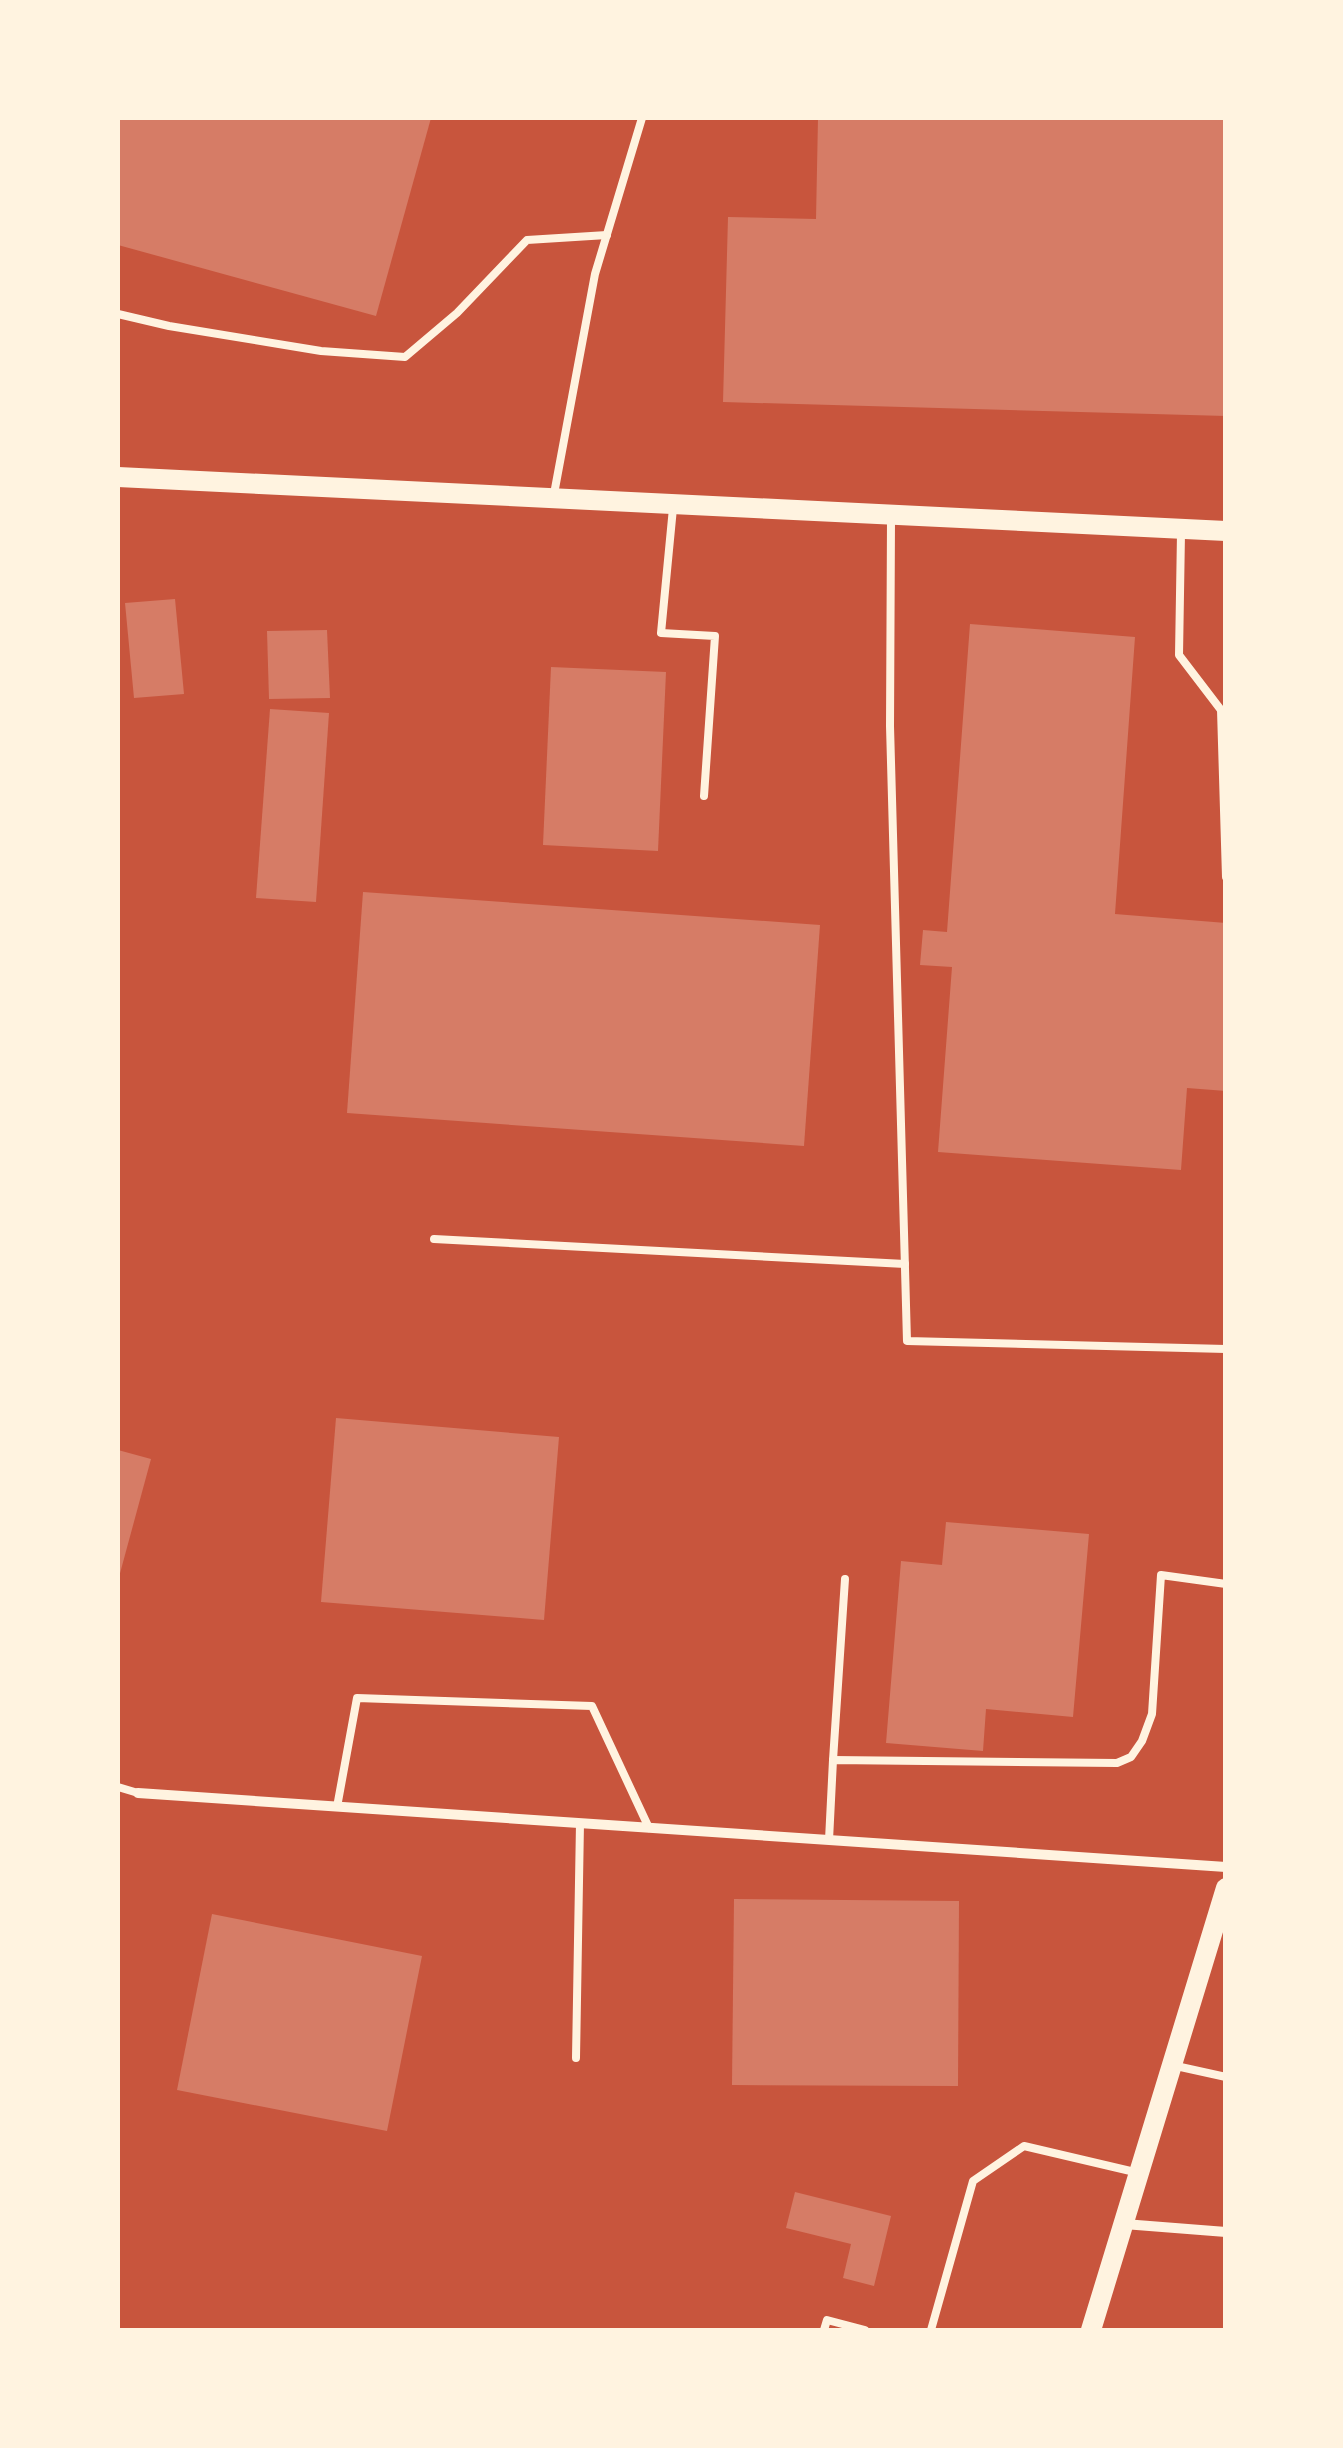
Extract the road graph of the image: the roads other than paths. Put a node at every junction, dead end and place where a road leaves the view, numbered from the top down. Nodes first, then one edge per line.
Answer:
1 (642, 118) edge
2 (607, 235) junction
3 (118, 314) edge
4 (118, 476) edge
5 (553, 498) junction
6 (674, 504) junction
7 (891, 515) junction
8 (1181, 529) junction
9 (1226, 531) edge
10 (704, 796) dead end
11 (1226, 877) edge
12 (434, 1239) dead end
13 (905, 1264) junction
14 (1226, 1350) edge
15 (845, 1579) dead end
16 (1226, 1584) edge
17 (833, 1760) junction
18 (118, 1788) edge
19 (138, 1794) joint
20 (337, 1806) junction
21 (580, 1823) junction
22 (649, 1828) junction
23 (828, 1840) junction
24 (1226, 1868) edge
25 (1226, 1888) edge
26 (1218, 1937) edge
27 (576, 2058) dead end
28 (1172, 2065) junction
29 (1226, 2078) edge
30 (1140, 2173) junction
31 (1124, 2224) junction
32 (1226, 2232) edge
33 (824, 2330) edge
34 (864, 2330) edge
35 (931, 2330) edge
36 (1091, 2330) edge

1 - 2 lane
2 - 3 lane
2 - 5 lane
4 - 5 main road
5 - 6 main road
6 - 7 main road
6 - 10 lane
7 - 8 main road
7 - 13 lane
8 - 9 main road
8 - 11 lane
12 - 13 lane
13 - 14 lane
15 - 17 lane
16 - 17 lane
17 - 23 lane
18 - 19 lane
19 - 20 street
20 - 21 street
20 - 22 lane
21 - 22 street
21 - 27 lane
22 - 23 street
23 - 24 street
25 - 26 main road
26 - 28 main road
28 - 29 lane
28 - 30 main road
30 - 31 main road
30 - 35 lane
31 - 32 street
31 - 36 main road
33 - 34 lane

